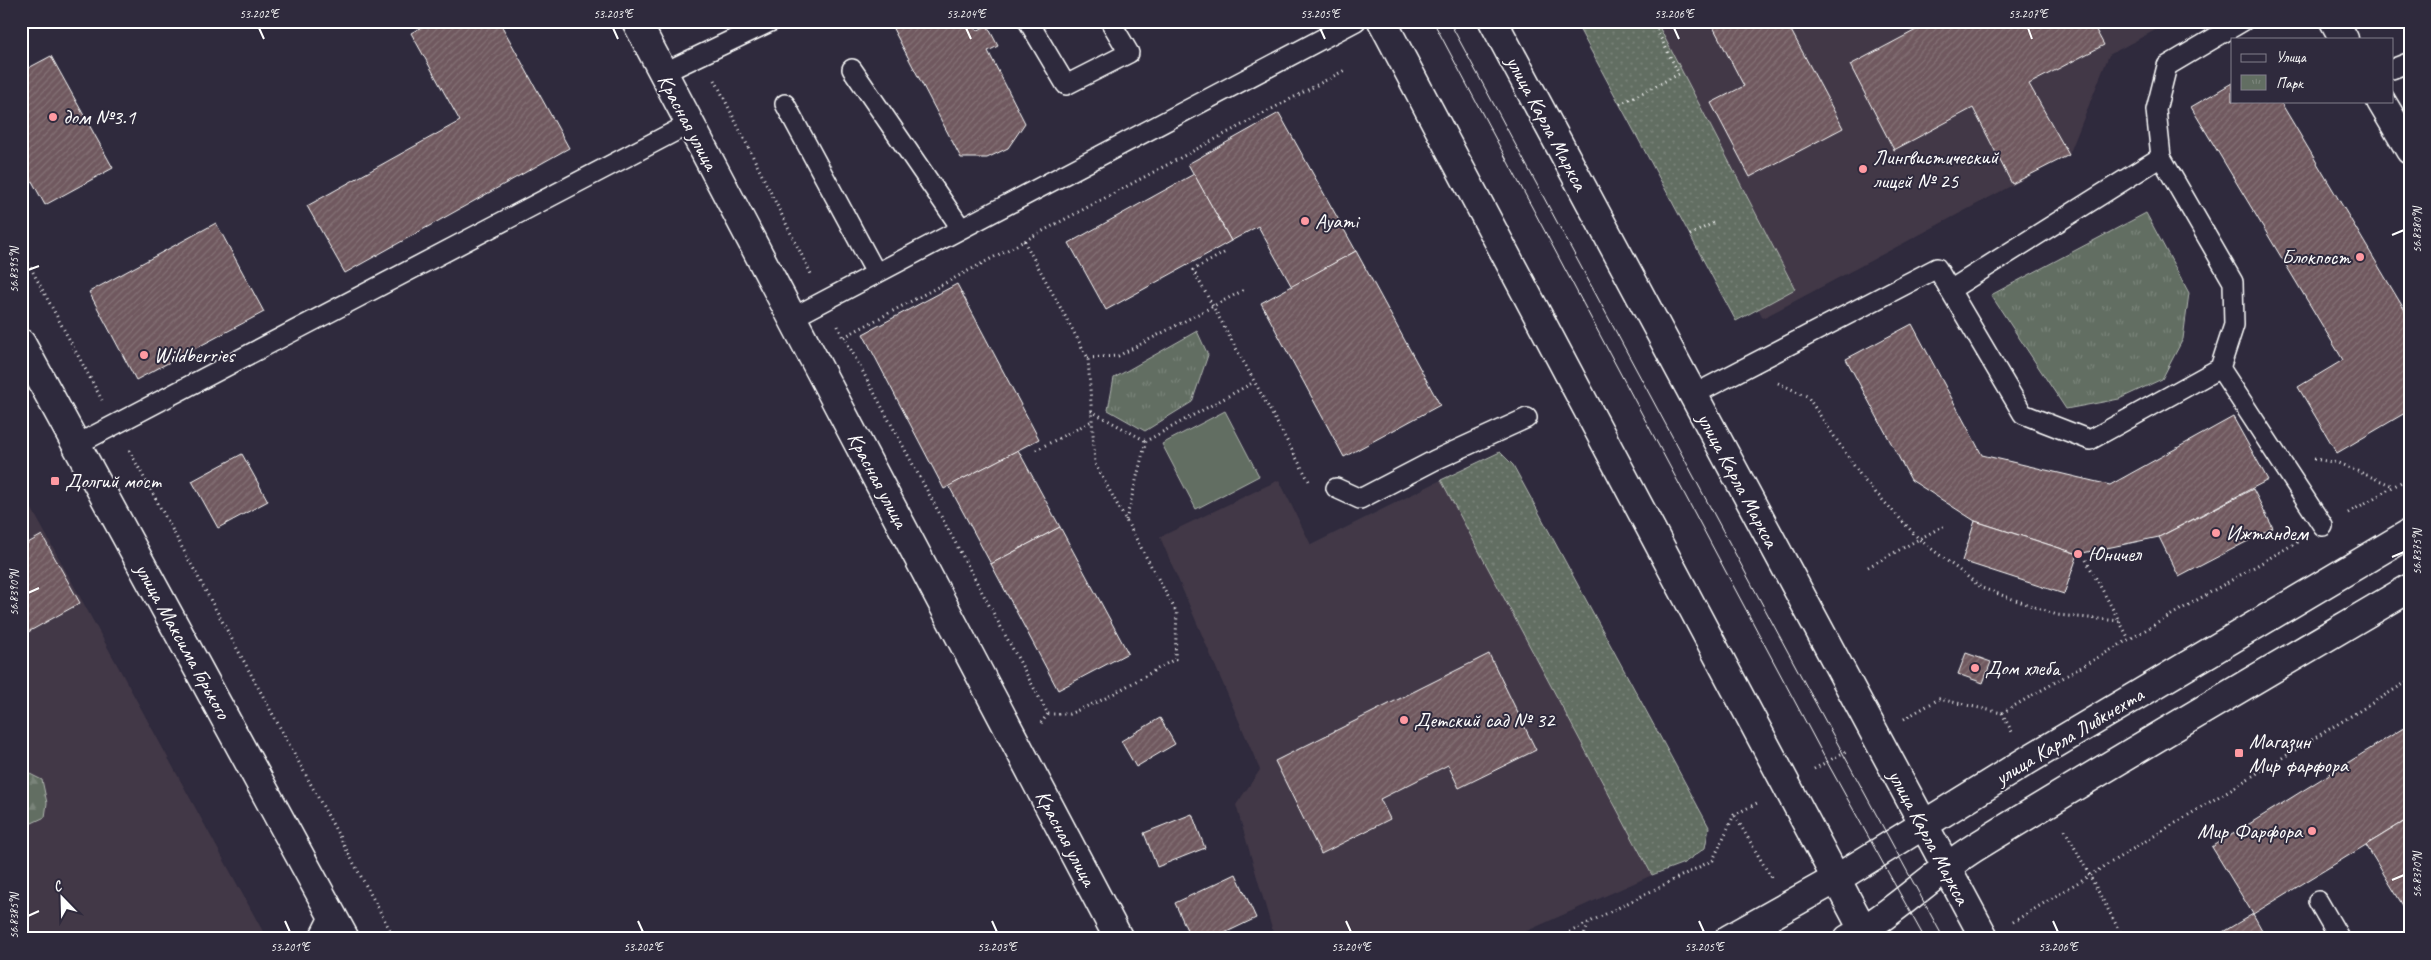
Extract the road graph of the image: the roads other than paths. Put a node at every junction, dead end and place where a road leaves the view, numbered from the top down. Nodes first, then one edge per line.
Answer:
1 (636, 21) edge
2 (772, 21) edge
3 (1028, 21) edge
4 (1110, 21) edge
5 (1356, 21) edge
6 (1382, 21) edge
7 (1493, 21) edge
8 (2243, 21) edge
9 (2334, 21) edge
10 (2343, 38) edge
11 (2410, 62) edge
12 (2394, 68) edge
13 (852, 69) dead end
14 (663, 73) junction
15 (2382, 102) edge
16 (785, 104) dead end
17 (689, 124) junction
18 (2410, 150) edge
19 (2161, 156) junction
20 (961, 228) junction
21 (876, 273) junction
22 (1950, 290) junction
23 (792, 318) junction
24 (21, 343) edge
25 (2220, 368) junction
26 (1692, 395) junction
27 (1527, 418) dead end
28 (76, 445) junction
29 (1336, 488) road end
30 (2324, 526) road end
31 (2410, 533) edge
32 (2410, 588) edge
33 (1922, 824) junction
34 (1945, 867) junction
35 (1836, 879) junction
36 (2318, 901) dead end
37 (331, 913) junction
38 (1860, 936) edge
39 (318, 939) edge
40 (345, 939) edge
41 (1118, 939) edge
42 (1729, 939) edge
43 (1984, 939) edge
44 (2340, 939) edge

1 - 14 main road, Красная улица
2 - 14 lane
3 - 4 lane
5 - 20 lane
6 - 35 main road
7 - 26 main road, улица Карла Маркса
8 - 19 lane
9 - 10 main road
11 - 12 lane
13 - 20 lane
14 - 17 main road, Красная улица
15 - 18 main road
16 - 21 lane
17 - 23 main road, Красная улица
17 - 28 lane
19 - 22 lane
19 - 25 lane
20 - 21 lane
21 - 23 lane
22 - 25 lane
22 - 26 lane
23 - 41 main road, Красная улица
24 - 28 main road, улица Максима Горького
25 - 30 lane
26 - 33 main road, улица Карла Маркса
27 - 29 lane
28 - 37 main road, улица Максима Горького
31 - 33 main road, улица Карла Либкнехта
32 - 34 main road
33 - 34 main road, улица Карла Маркса
33 - 35 main road, улица Карла Либкнехта
34 - 38 main road
34 - 43 main road, улица Карла Маркса
35 - 38 main road
35 - 42 main road, улица Карла Либкнехта
36 - 44 lane
37 - 39 lane
37 - 40 main road, улица Максима Горького

